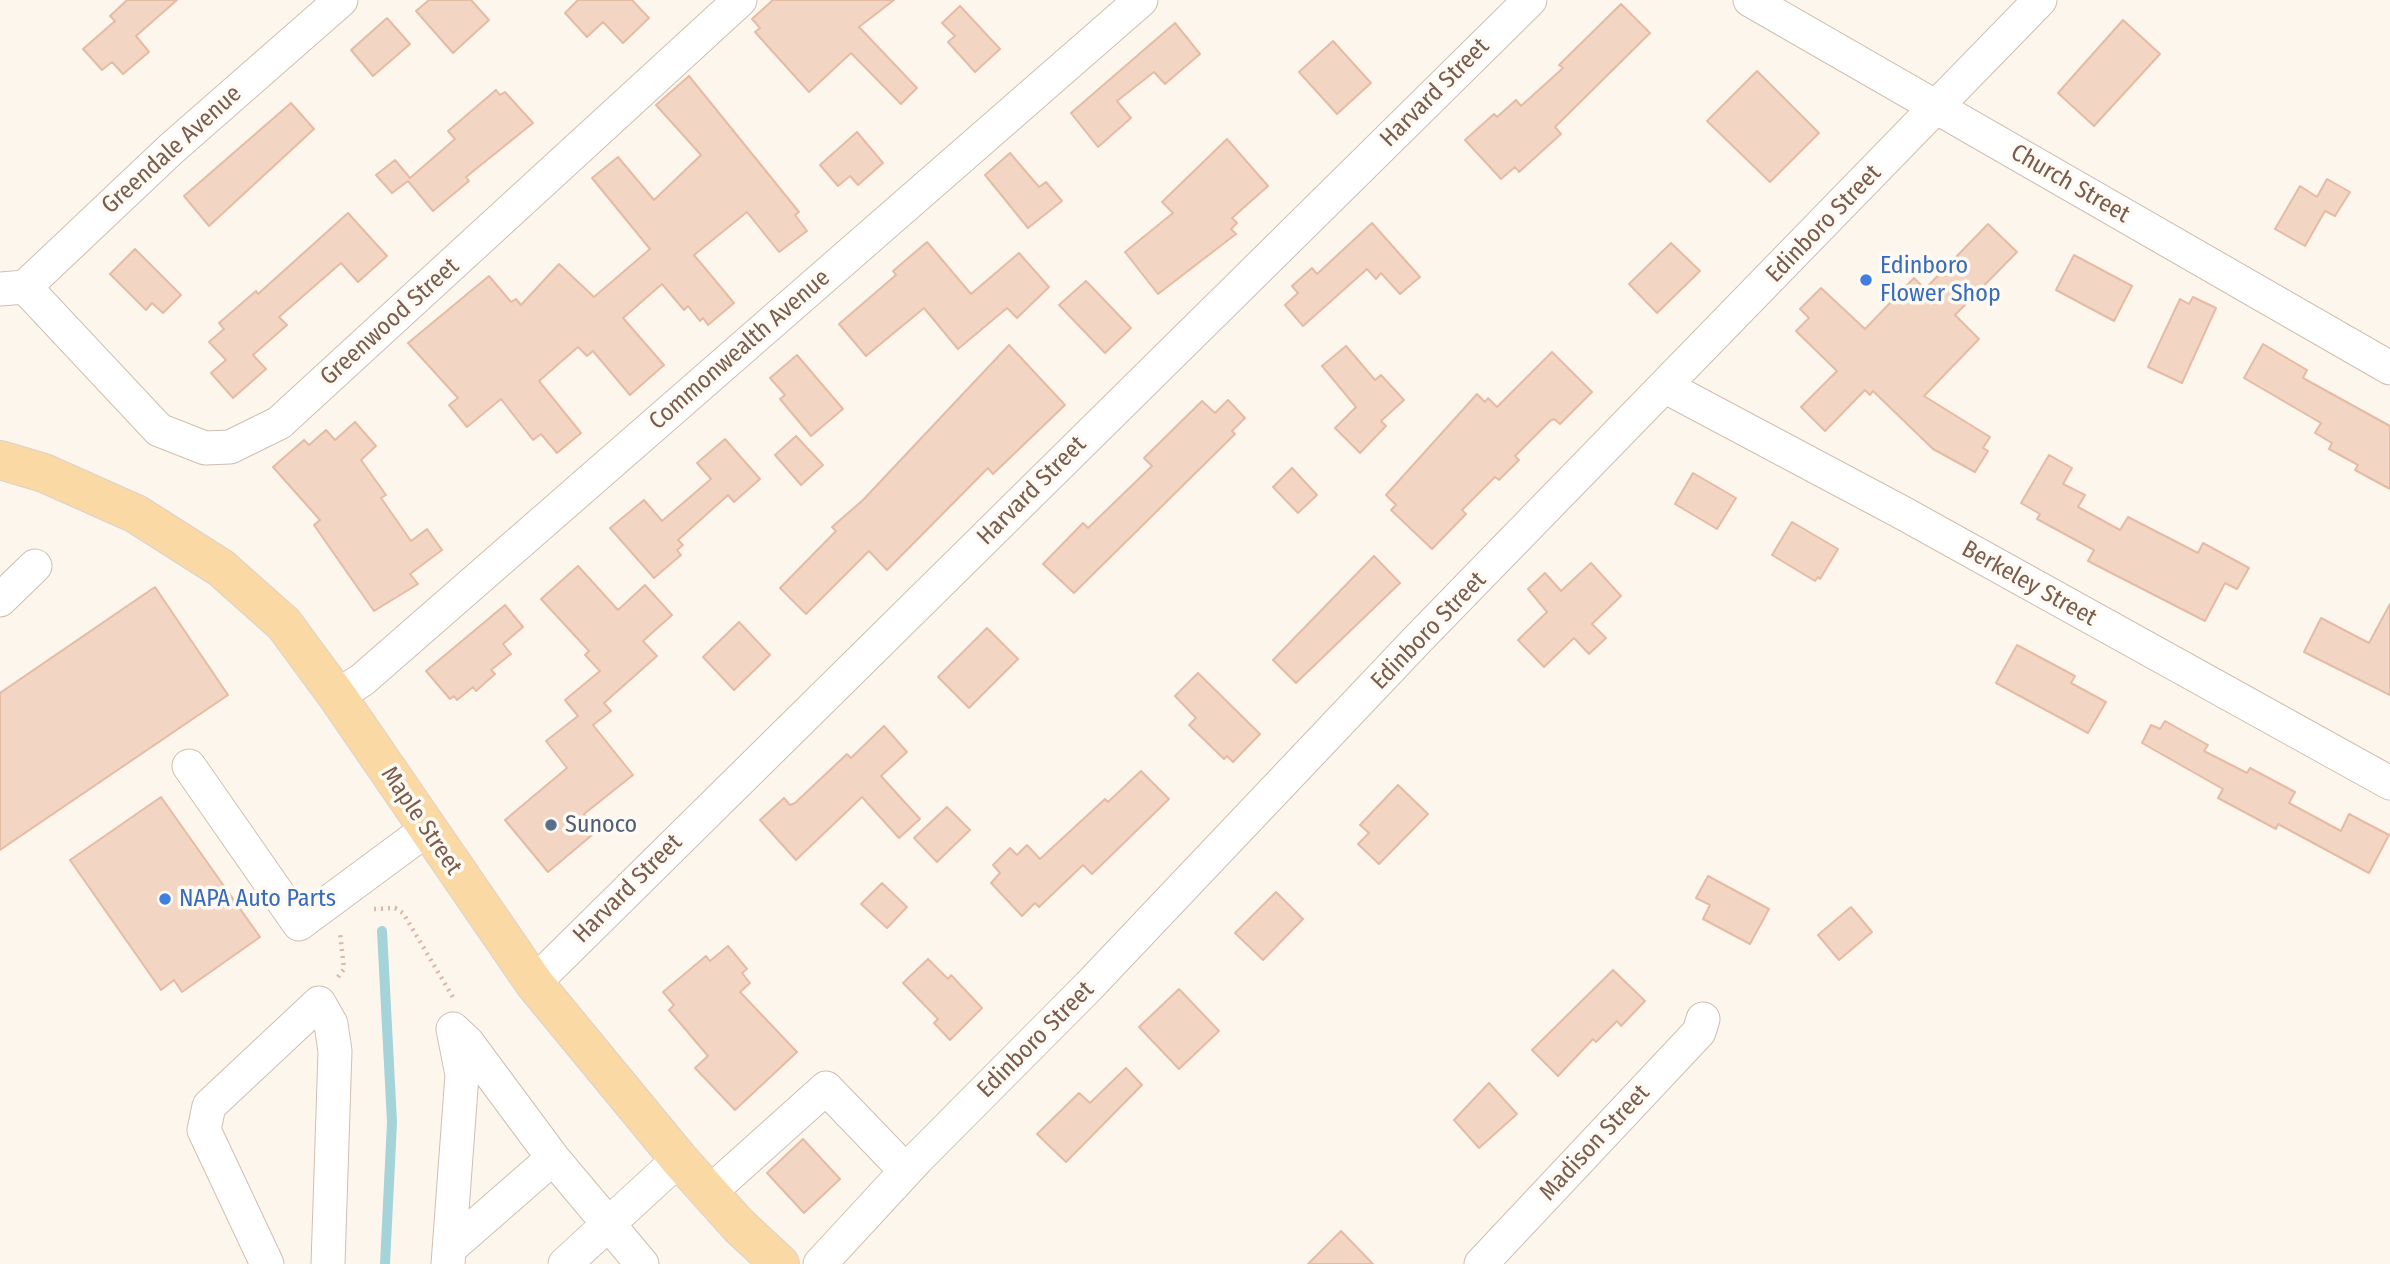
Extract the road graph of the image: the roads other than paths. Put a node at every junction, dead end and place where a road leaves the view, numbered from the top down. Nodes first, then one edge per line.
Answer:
1 (341, 0) edge
2 (740, 0) edge
3 (1141, 0) edge
4 (1530, 0) edge
5 (1749, 0) edge
6 (2040, 0) edge
7 (1937, 107) junction
8 (13, 288) edge
9 (2390, 368) edge
10 (1666, 387) junction
11 (0, 460) edge
12 (36, 566) dead end
13 (0, 600) edge
14 (337, 696) junction
15 (189, 766) dead end
16 (2390, 782) edge
17 (426, 830) junction
18 (534, 983) junction
19 (1703, 1019) dead end
20 (552, 1158) junction
21 (680, 1159) junction
22 (906, 1171) junction
23 (709, 1193) junction
24 (607, 1226) junction
25 (449, 1256) edge
26 (267, 1264) edge
27 (328, 1264) edge
28 (565, 1264) edge
29 (642, 1264) edge
30 (780, 1264) edge
31 (820, 1264) edge
32 (1481, 1264) edge

1 - 8 street, Greendale Avenue
2 - 8 street, Greenwood Street
3 - 14 street, Commonwealth Avenue
4 - 18 street, Harvard Street
5 - 7 street, Church Street
6 - 7 street, Edinboro Street
7 - 9 street, Church Street
7 - 10 street, Edinboro Street
10 - 16 street, Berkeley Street
10 - 22 street, Edinboro Street
11 - 14 main road, Maple Street
12 - 13 street
14 - 17 main road, Maple Street
15 - 17 street
17 - 18 main road, Maple Street
18 - 21 main road, Maple Street
19 - 32 street, Madison Street
20 - 24 street
20 - 25 street
20 - 25 street
21 - 23 main road, Maple Street
21 - 24 street
22 - 23 street
22 - 31 street, Edinboro Street
23 - 30 main road, Maple Street
24 - 28 street
24 - 29 street
26 - 27 street

